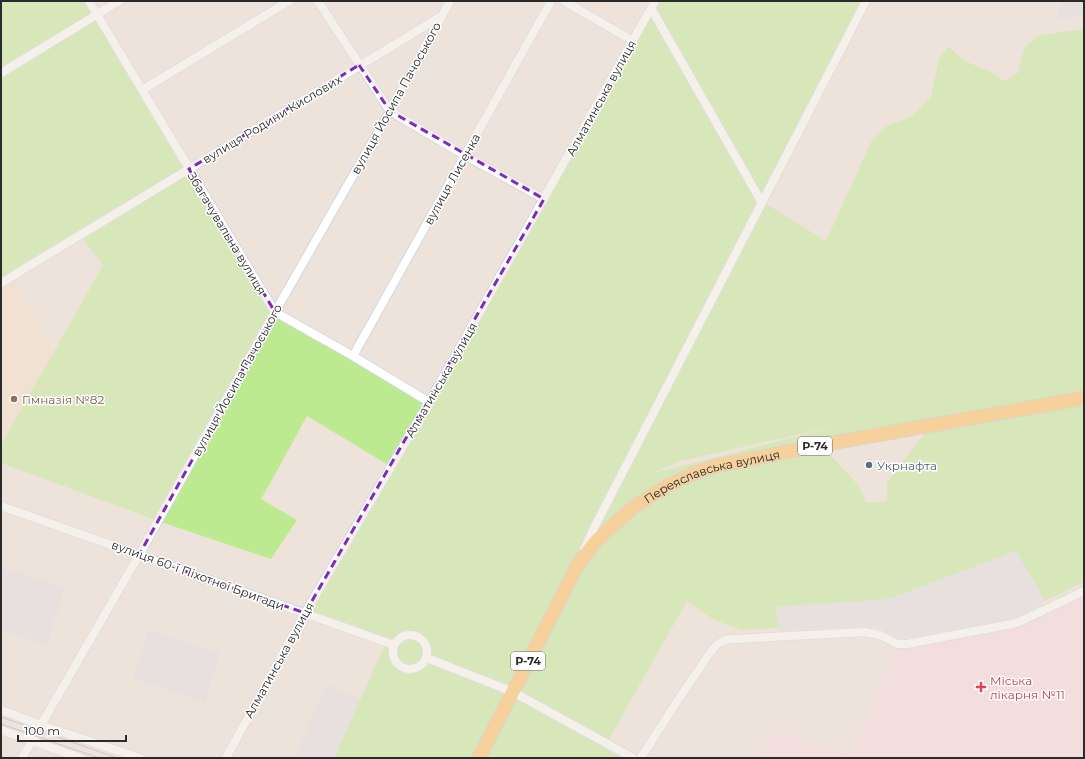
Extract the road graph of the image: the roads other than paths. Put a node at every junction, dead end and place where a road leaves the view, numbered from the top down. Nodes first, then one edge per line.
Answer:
1 (89, 1) edge
2 (119, 1) edge
3 (290, 1) edge
4 (318, 1) edge
5 (450, 1) edge
6 (551, 1) edge
7 (564, 1) edge
8 (866, 1) edge
9 (653, 5) edge
10 (97, 14) junction
11 (440, 17) junction
12 (633, 41) junction
13 (359, 65) junction
14 (1, 73) edge
15 (142, 90) junction
16 (390, 111) junction
17 (464, 155) junction
18 (189, 169) junction
19 (544, 199) junction
20 (762, 202) junction
21 (1, 283) edge
22 (275, 312) junction
23 (353, 356) junction
24 (1084, 398) edge
25 (428, 402) junction
26 (1, 506) edge
27 (139, 555) junction
28 (578, 564) junction
29 (1084, 591) edge
30 (305, 613) junction
31 (394, 645) junction
32 (427, 658) junction
33 (513, 692) junction
34 (1, 710) edge
35 (41, 725) junction
36 (1, 730) edge
37 (32, 741) junction
38 (22, 758) edge
39 (81, 758) edge
40 (140, 758) edge
41 (226, 758) edge
42 (479, 758) edge
43 (634, 758) edge
44 (641, 758) edge

1 - 10 street, Збагачувальна вулиця
2 - 10 street
3 - 15 street
4 - 13 street
5 - 11 street, вулиця Йосипа Пачоського
6 - 17 street, вулиця Лисенка
7 - 12 street
8 - 20 street
9 - 12 street, Алматинська вулиця
9 - 20 street
10 - 14 street
10 - 15 street, Збагачувальна вулиця
11 - 13 street, вулиця Родини Кислових
11 - 16 street, вулиця Йосипа Пачоського
12 - 19 street, Алматинська вулиця
13 - 16 street
13 - 18 street, вулиця Родини Кислових
15 - 18 street, Збагачувальна вулиця
16 - 17 street
16 - 22 street, вулиця Йосипа Пачоського
17 - 19 street
17 - 23 street, вулиця Лисенка
18 - 21 street, вулиця Родини Кислових
18 - 22 street, Збагачувальна вулиця
19 - 25 street, Алматинська вулиця
20 - 28 street
22 - 23 street, Збагачувальна вулиця
22 - 27 street, вулиця Йосипа Пачоського
23 - 25 street, Збагачувальна вулиця
24 - 28 main road, Переяславська вулиця / Р-74
25 - 30 street, Алматинська вулиця
26 - 27 street, вулиця 60-ї Піхотної Бригади
27 - 30 street, вулиця 60-ї Піхотної Бригади
27 - 35 street, вулиця Йосипа Пачоського
28 - 33 main road, Р-74
29 - 44 street
30 - 31 street, вулиця 60-ї Піхотної Бригади
30 - 41 street, Алматинська вулиця
31 - 32 street
31 - 32 street
32 - 33 street
33 - 42 main road, Р-74
33 - 43 street
34 - 35 street
35 - 37 street, вулиця Йосипа Пачоського
35 - 40 street
36 - 37 street
37 - 38 street, вулиця Йосипа Пачоського
37 - 39 street

